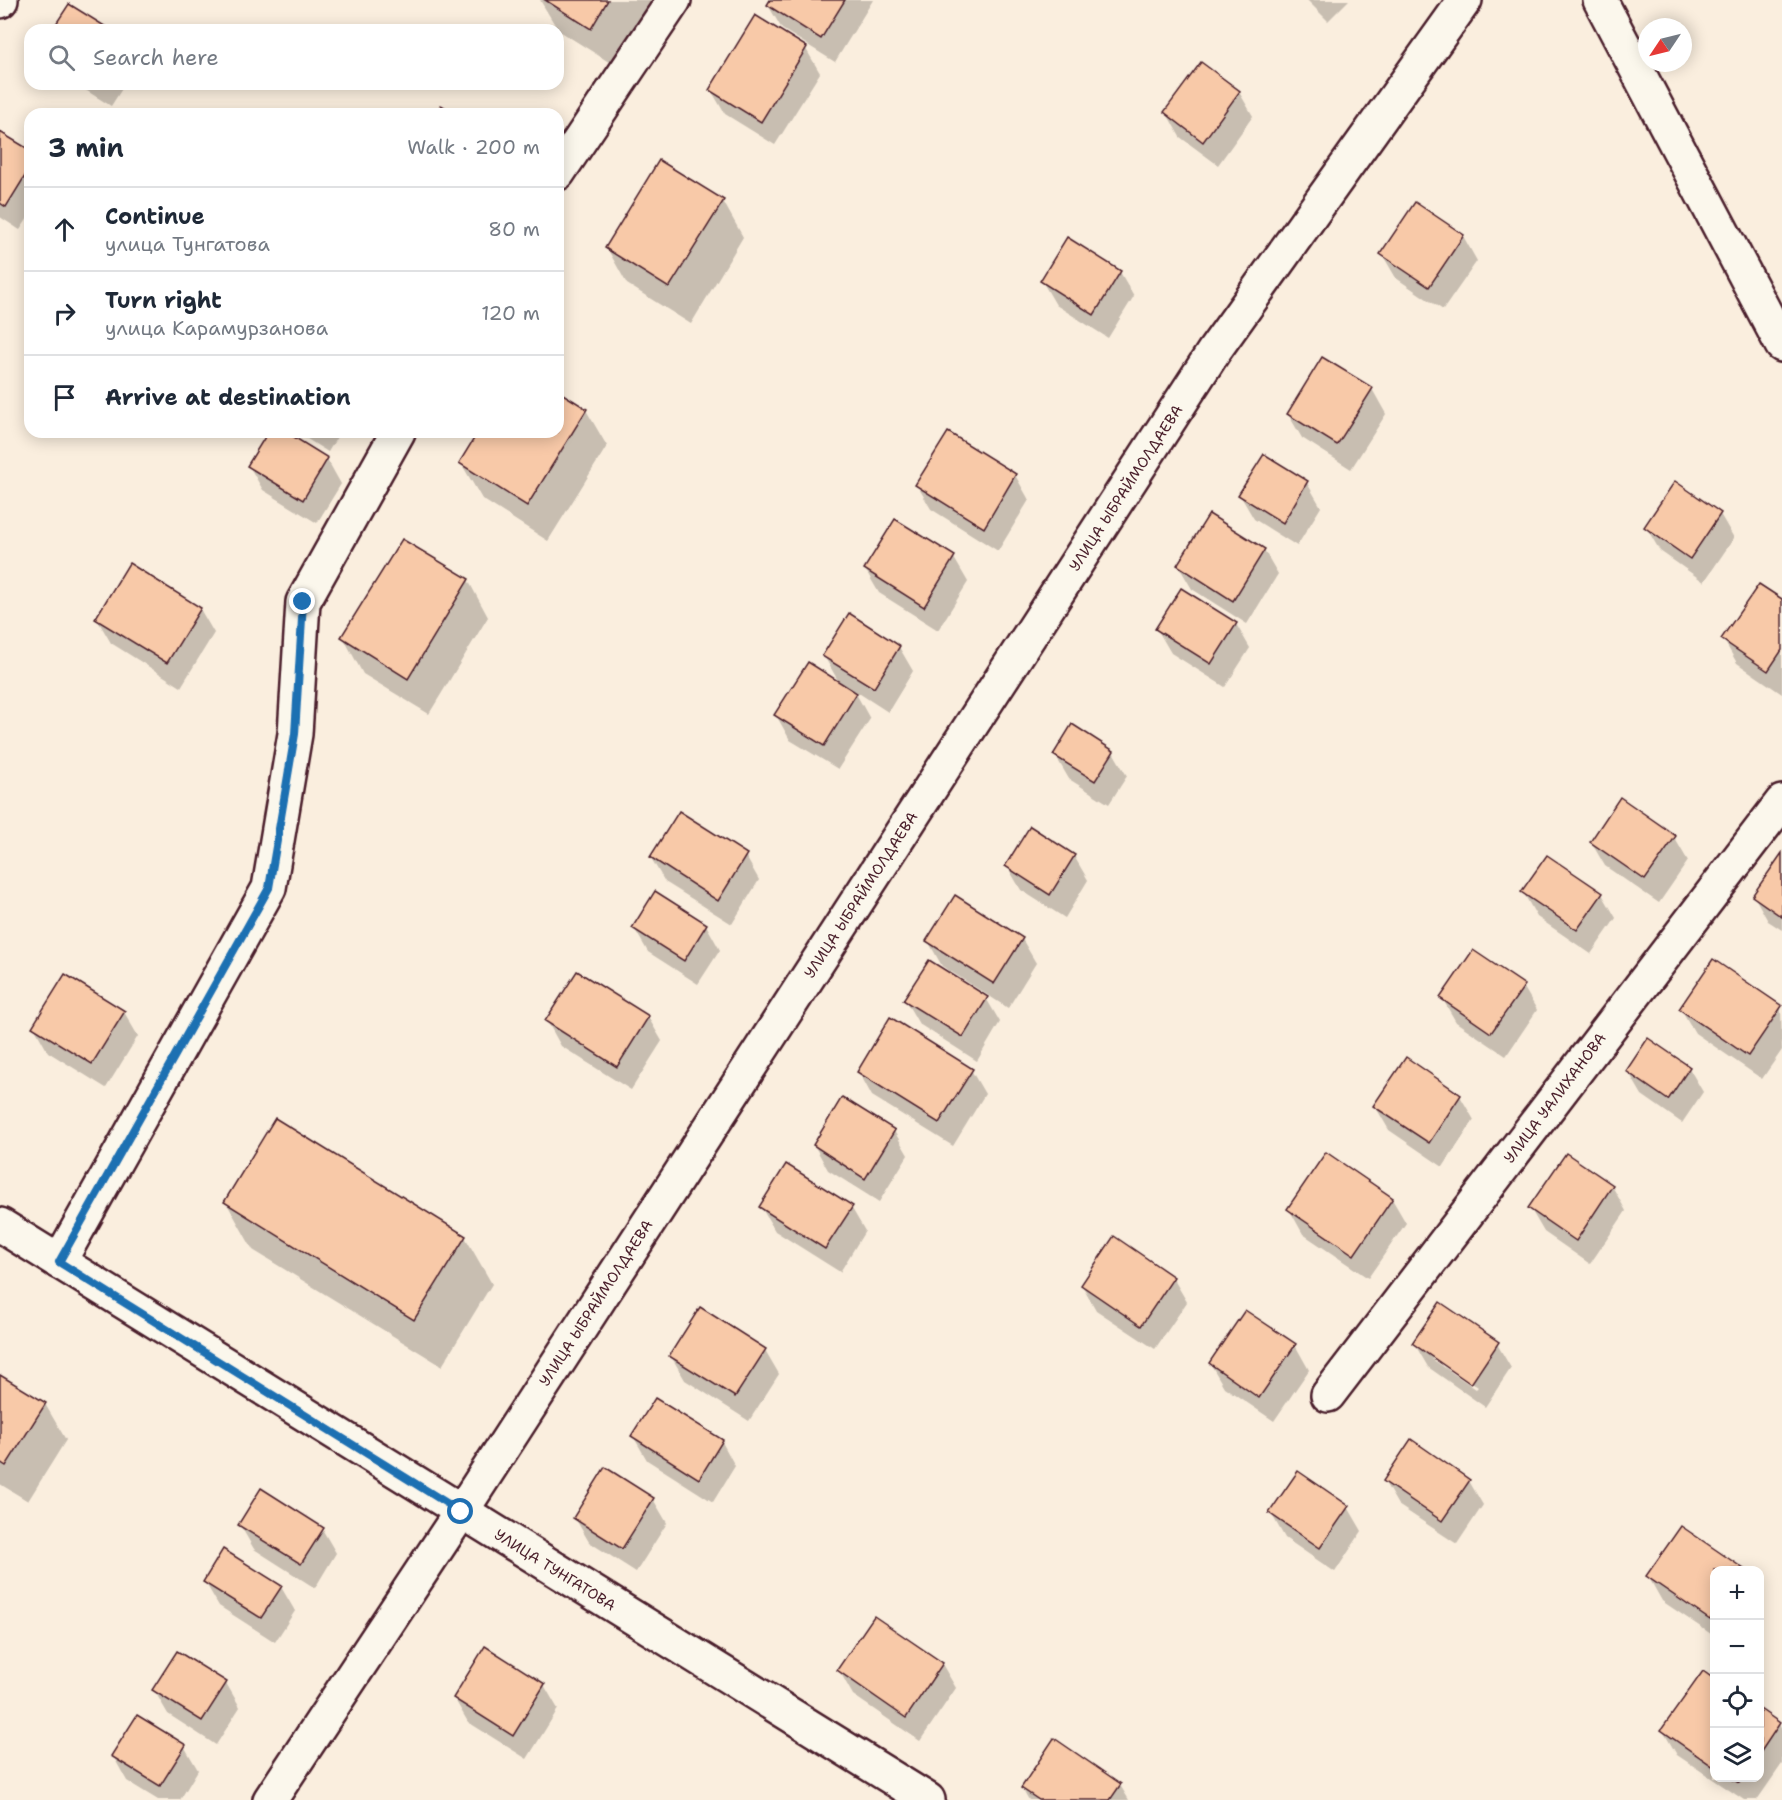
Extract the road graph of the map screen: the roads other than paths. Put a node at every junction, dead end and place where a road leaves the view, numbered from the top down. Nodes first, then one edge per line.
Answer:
1 (674, 0) edge
2 (1465, 0) edge
3 (1600, 0) edge
4 (564, 164) edge
5 (1782, 345) edge
6 (395, 438) edge
7 (1782, 802) edge
8 (0, 1225) edge
9 (59, 1262) junction
10 (1328, 1395) dead end
11 (461, 1512) junction
12 (270, 1800) edge
13 (928, 1800) edge

1 - 4 street
2 - 11 street, УЛИЦА ЫБРАЙМОЛДАЕВА
3 - 5 street
6 - 9 street
7 - 10 street, УЛИЦА УАЛИХАНОВА
8 - 9 street, УЛИЦА ТУНГАТОВА
9 - 11 street, УЛИЦА ТУНГАТОВА
11 - 12 street, УЛИЦА ЫБРАЙМОЛДАЕВА
11 - 13 street, УЛИЦА ТУНГАТОВА

